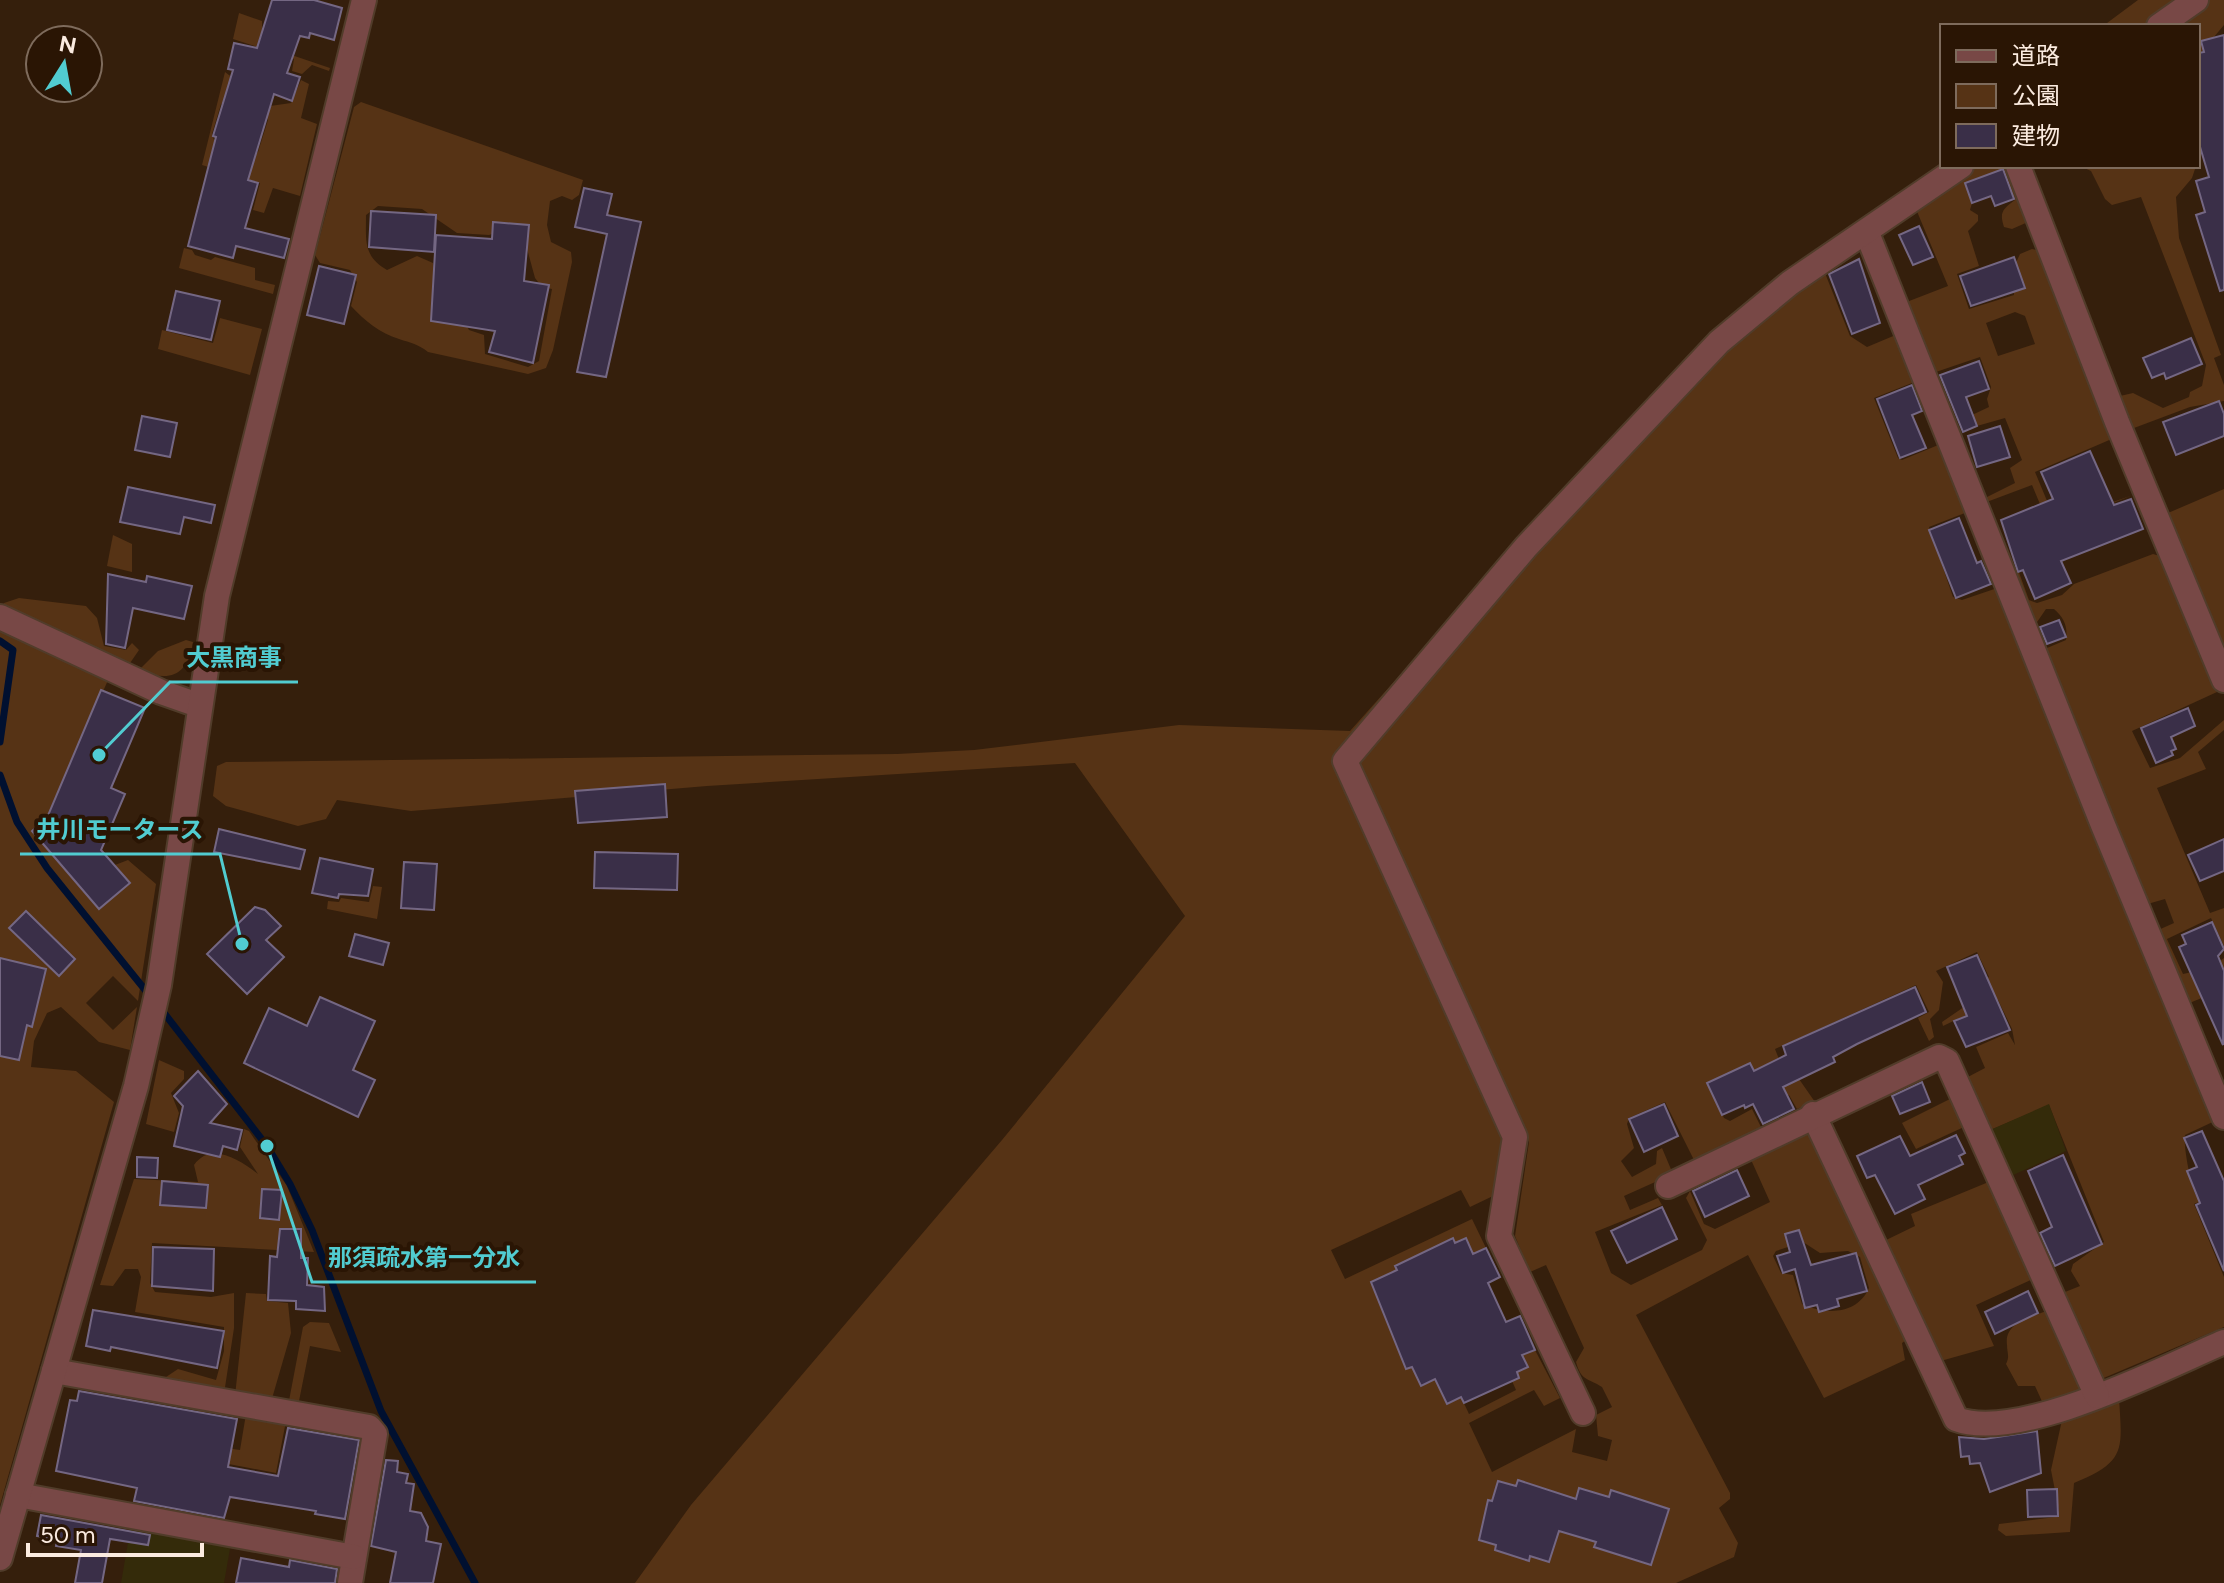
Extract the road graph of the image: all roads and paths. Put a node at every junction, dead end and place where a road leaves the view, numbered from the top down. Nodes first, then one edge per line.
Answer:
1 (364, 0) edge
2 (2196, 0) edge
3 (2162, 24) edge
4 (1958, 168) edge
5 (2019, 168) edge
6 (1867, 233) junction
7 (0, 617) edge
8 (2224, 680) edge
9 (198, 705) junction
10 (1813, 1114) junction
11 (2224, 1117) edge
12 (1668, 1186) dead end
13 (2224, 1342) edge
14 (54, 1371) junction
15 (2097, 1396) junction
16 (1583, 1413) dead end
17 (18, 1495) junction
18 (5, 1521) edge
19 (354, 1557) junction
20 (0, 1558) edge
21 (350, 1583) edge

1 - 9 street
2 - 3 street
4 - 6 street
5 - 8 street
6 - 11 street
6 - 16 street
7 - 9 street
9 - 14 street
10 - 12 street
10 - 15 street
10 - 15 street
13 - 15 street
14 - 17 street
14 - 19 street
17 - 18 street
17 - 19 street
18 - 20 street
19 - 21 street

